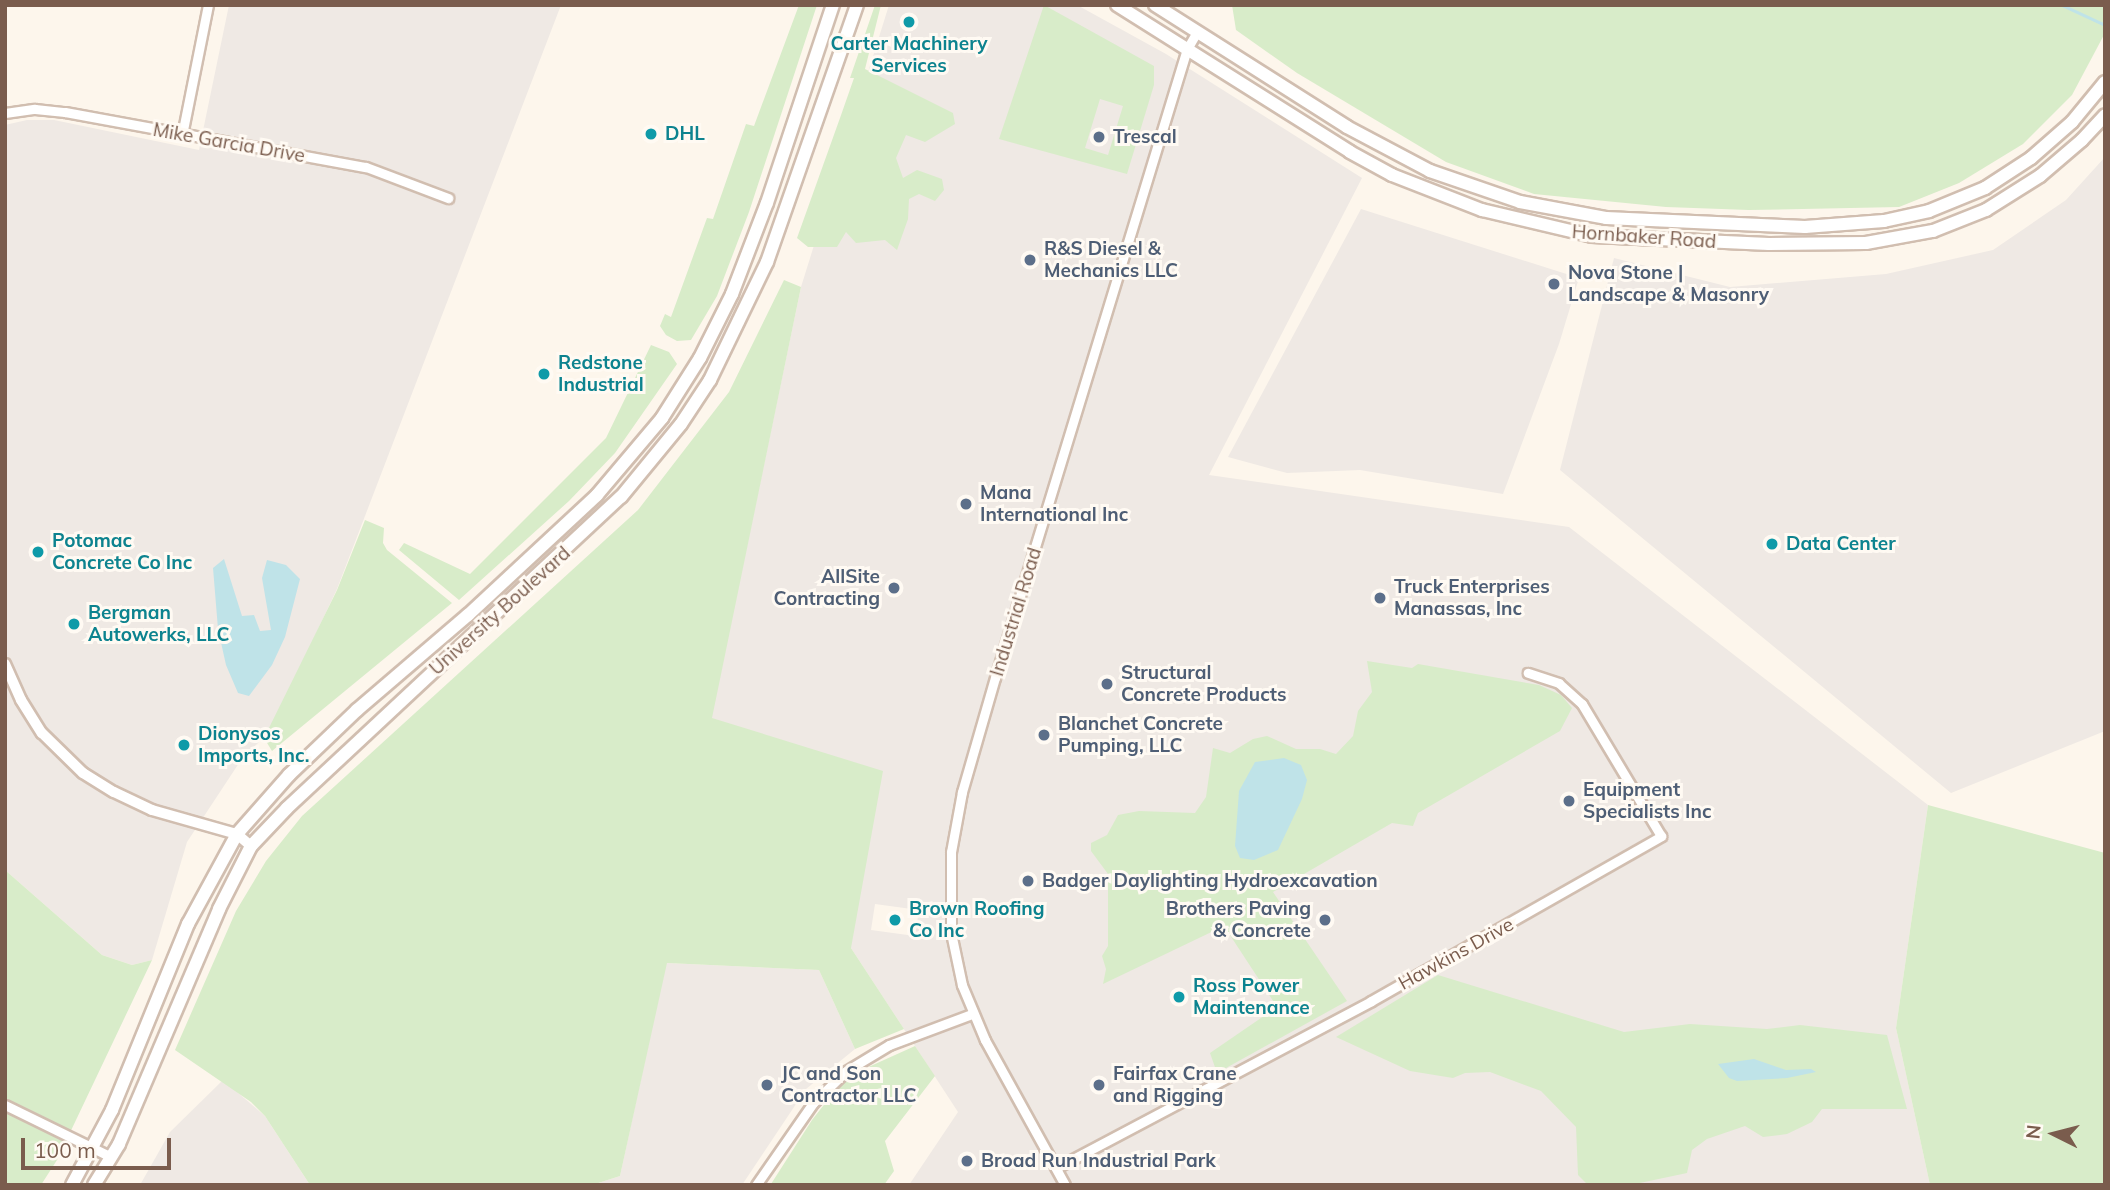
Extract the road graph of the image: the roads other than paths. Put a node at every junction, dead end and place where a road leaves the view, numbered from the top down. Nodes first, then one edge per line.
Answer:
1 (208, 5) edge
2 (833, 5) edge
3 (857, 5) edge
4 (1117, 5) edge
5 (1156, 5) edge
6 (1197, 32) junction
7 (1187, 49) junction
8 (2105, 82) edge
9 (5, 113) edge
10 (2105, 115) edge
11 (182, 135) junction
12 (448, 198) dead end
13 (5, 664) edge
14 (1528, 673) dead end
15 (237, 834) junction
16 (251, 846) junction
17 (972, 1013) junction
18 (5, 1105) edge
19 (93, 1148) junction
20 (111, 1157) junction
21 (1056, 1168) junction
22 (72, 1185) edge
23 (94, 1185) edge
24 (756, 1185) edge
25 (1065, 1185) edge

1 - 11 street
2 - 15 main road, University Boulevard
3 - 16 main road, University Boulevard
4 - 7 main road, Hornbaker Road
5 - 6 main road, Hornbaker Road
6 - 7 street, Industrial Road
6 - 8 main road, Hornbaker Road
7 - 10 main road, Hornbaker Road
7 - 17 street, Industrial Road
9 - 11 street, Mike Garcia Drive
11 - 12 street, Mike Garcia Drive
13 - 15 street
14 - 21 street, Hawkins Drive
15 - 16 street
15 - 19 main road, University Boulevard
16 - 20 main road, University Boulevard
17 - 21 street, Industrial Road
17 - 24 street
18 - 19 street
19 - 20 street
19 - 22 main road, University Boulevard
20 - 23 main road, University Boulevard
21 - 25 street, Industrial Road

